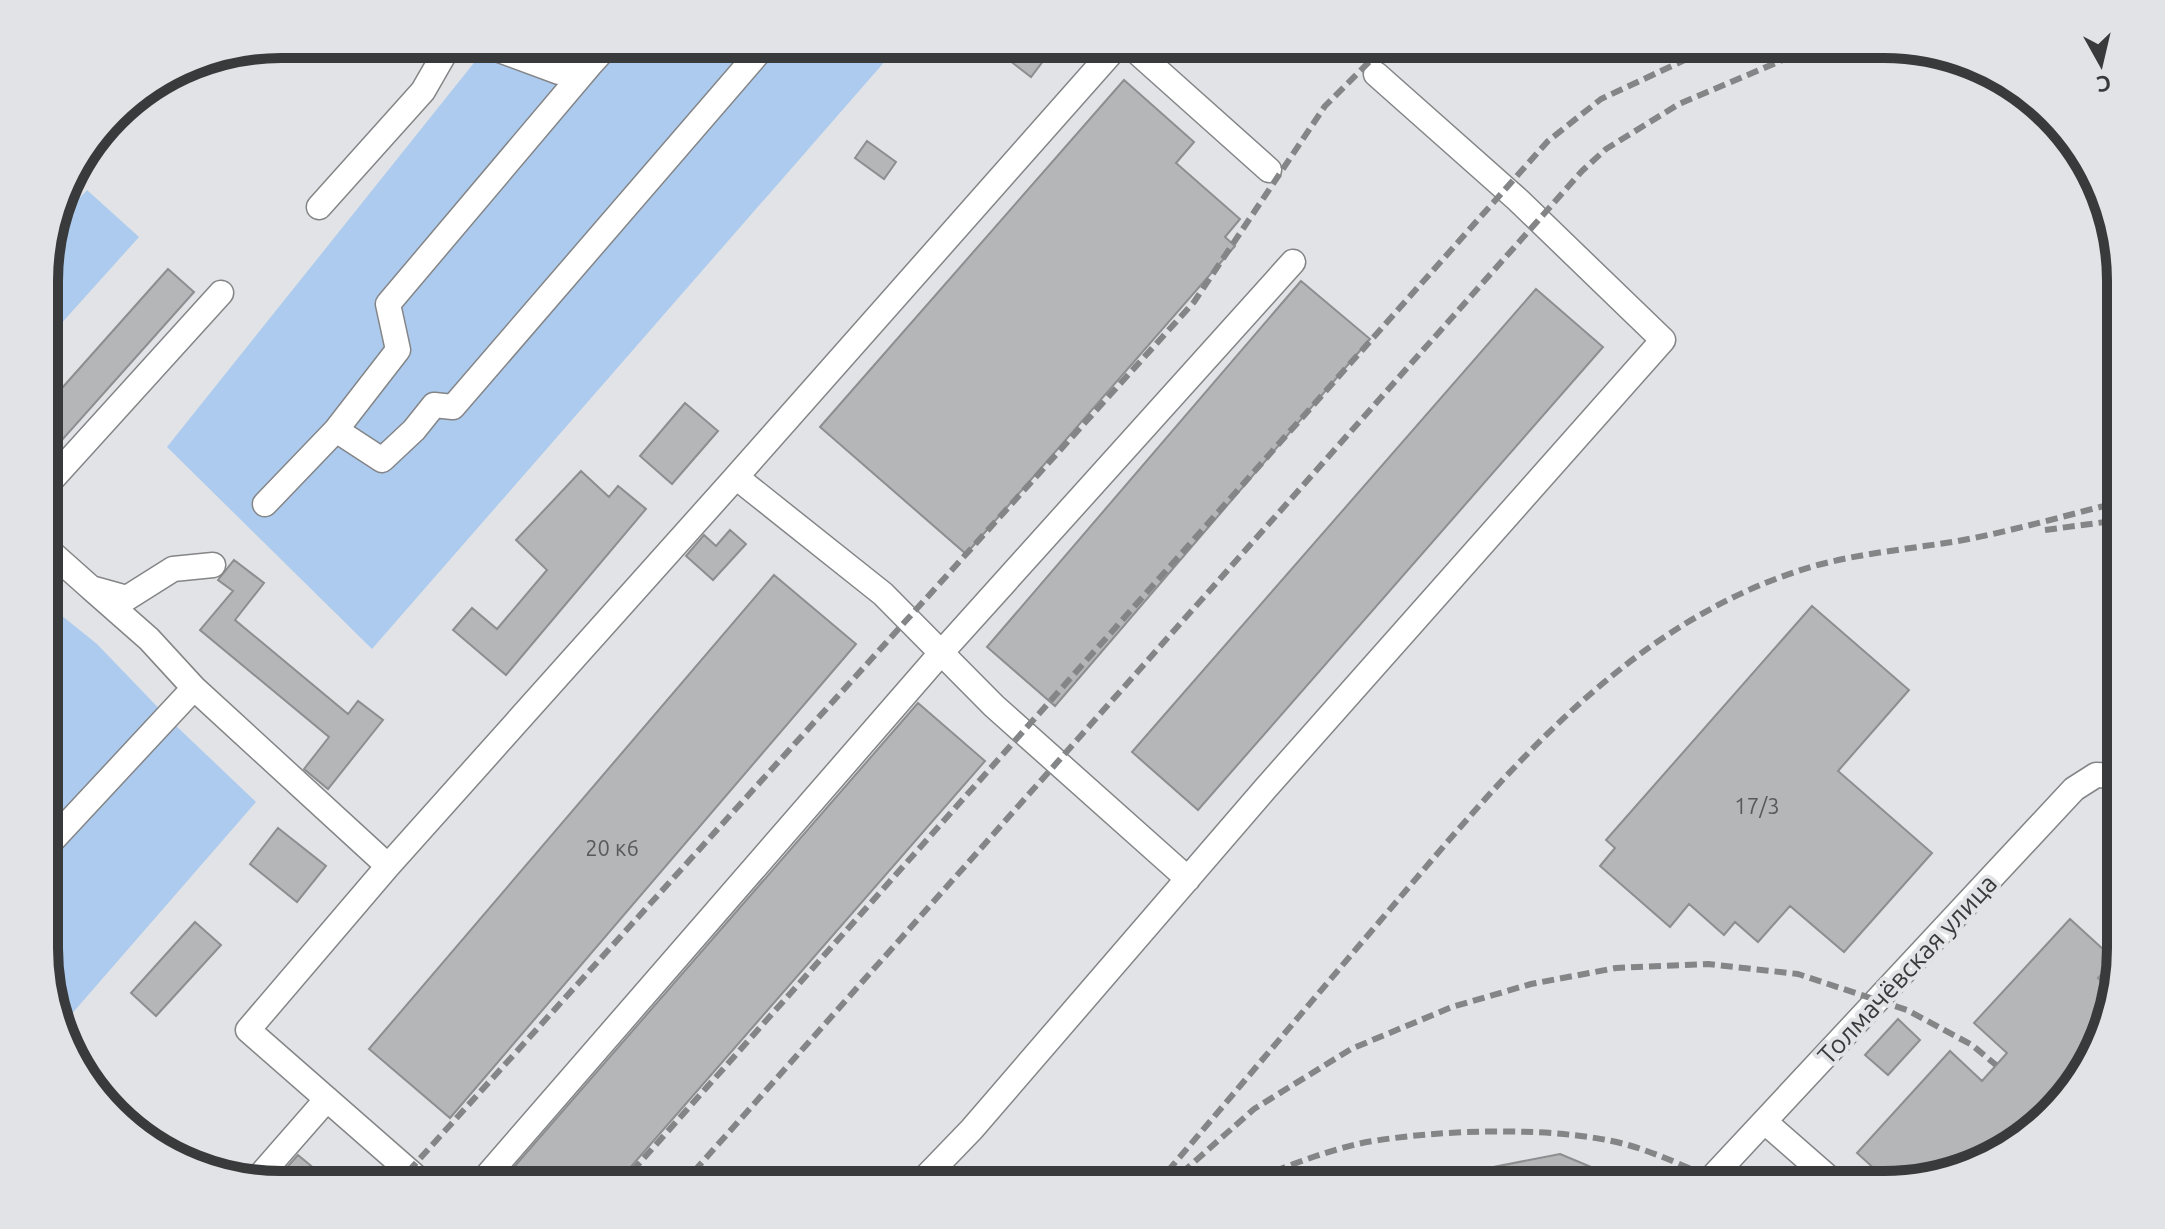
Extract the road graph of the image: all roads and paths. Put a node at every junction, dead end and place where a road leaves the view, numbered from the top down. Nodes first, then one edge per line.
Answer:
1 (442, 58) edge
2 (521, 58) edge
3 (596, 58) edge
4 (754, 58) edge
5 (1107, 58) edge
6 (1144, 58) edge
7 (589, 66) junction
8 (1376, 74) dead end
9 (1269, 170) dead end
10 (319, 207) dead end
11 (1293, 262) dead end
12 (221, 293) dead end
13 (336, 430) junction
14 (58, 473) edge
15 (736, 477) junction
16 (265, 504) dead end
17 (58, 559) edge
18 (213, 565) dead end
19 (91, 588) junction
20 (941, 653) junction
21 (194, 688) junction
22 (2107, 775) edge
23 (58, 834) edge
24 (388, 866) junction
25 (1188, 879) junction
26 (327, 1099) junction
27 (1765, 1122) junction
28 (265, 1170) edge
29 (409, 1171) edge
30 (491, 1171) edge
31 (932, 1171) edge
32 (1718, 1171) edge
33 (1821, 1171) edge

1 - 10 street
2 - 7 street
3 - 7 street
4 - 13 street
5 - 15 street
6 - 9 street
7 - 13 street
8 - 25 street
11 - 20 street
12 - 14 street
13 - 16 street
15 - 20 street
15 - 24 street
17 - 19 street
18 - 19 street
19 - 21 street
20 - 25 street
20 - 30 street
21 - 23 street
21 - 24 street
22 - 27 street, Толмачёвская улица
24 - 26 street
25 - 31 street
26 - 28 street
26 - 29 street
27 - 32 street, Толмачёвская улица
27 - 33 street

